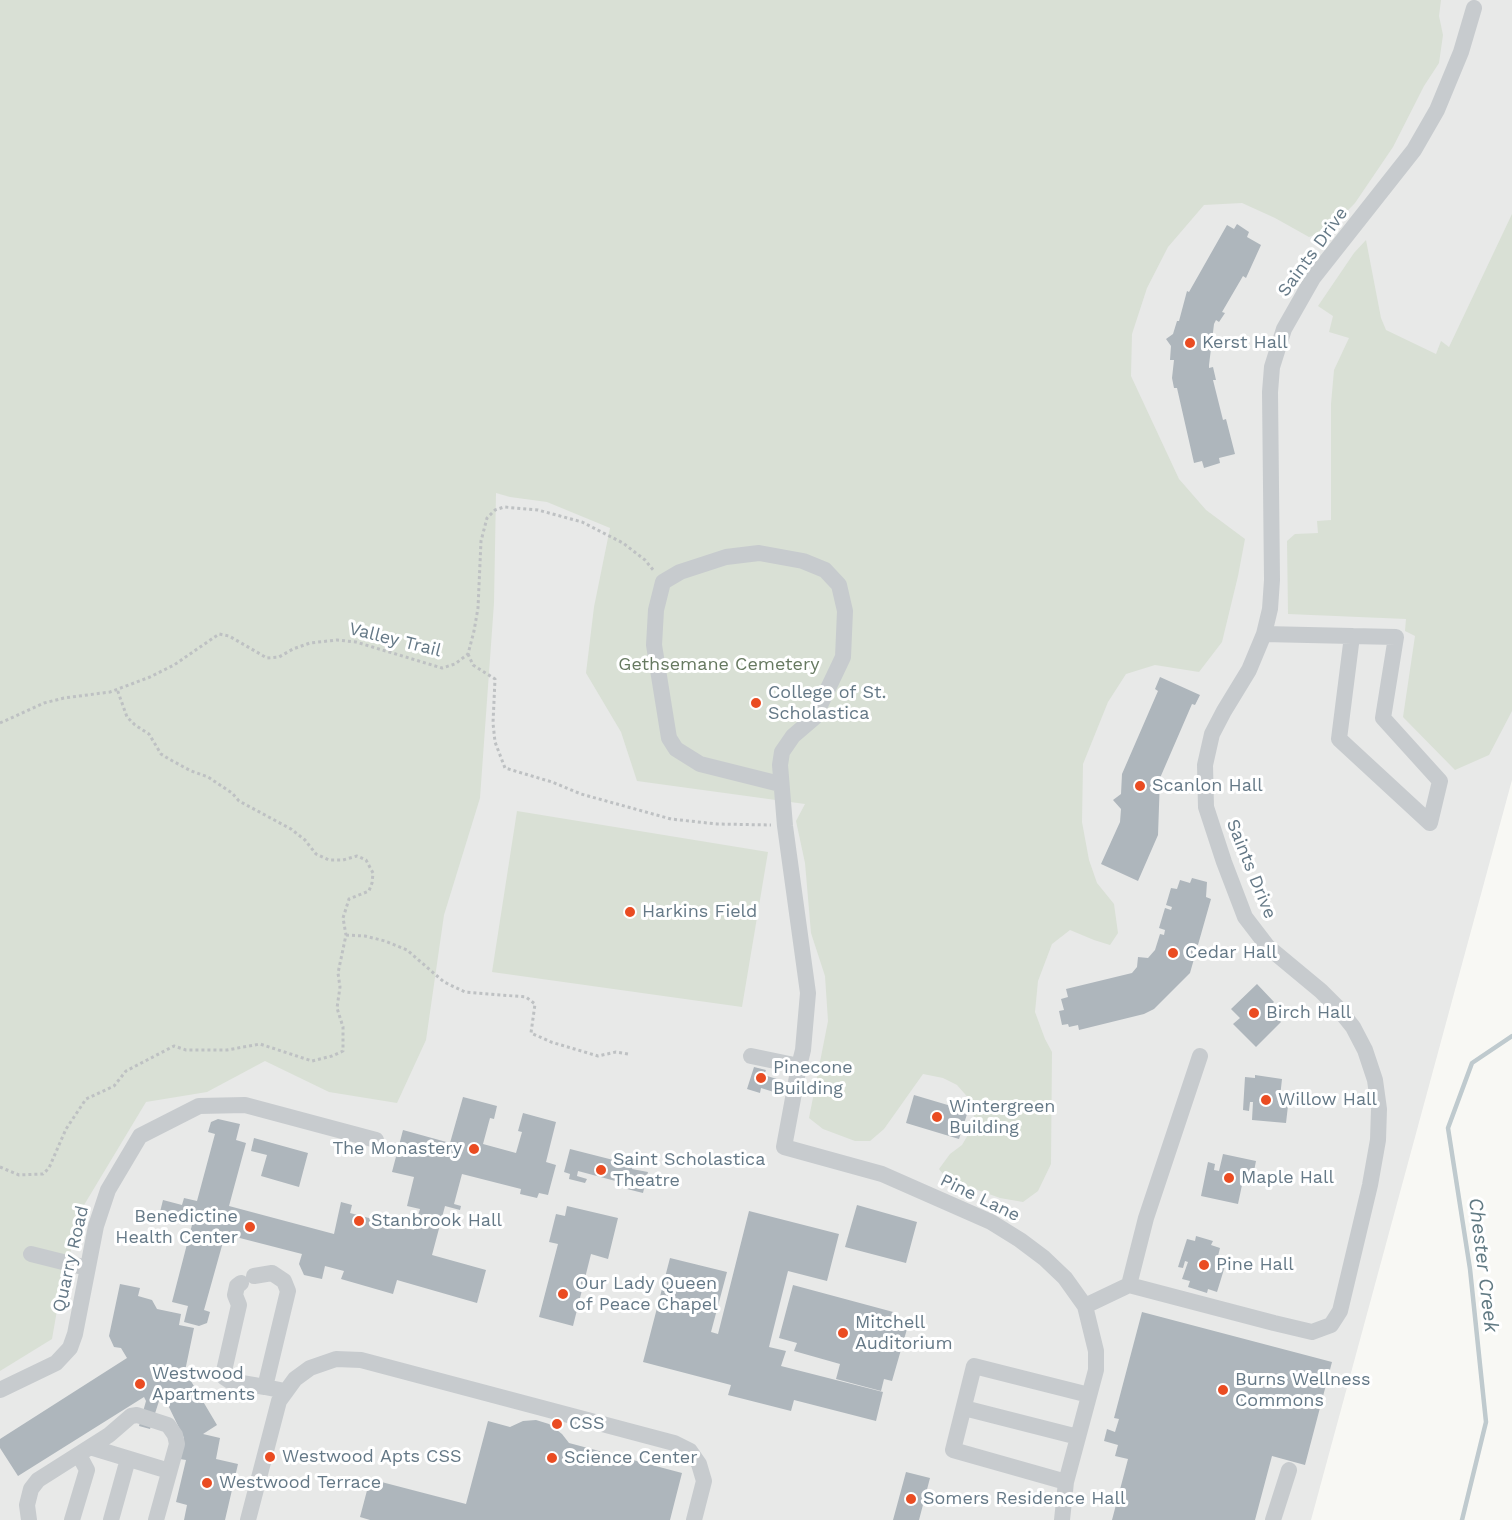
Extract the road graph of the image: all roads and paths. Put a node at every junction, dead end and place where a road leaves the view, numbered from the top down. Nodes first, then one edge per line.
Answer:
1 (1474, 8) dead end
2 (663, 582) junction
3 (1264, 634) junction
4 (1352, 636) junction
5 (468, 654) junction
6 (117, 689) junction
7 (0, 723) edge
8 (780, 784) junction
9 (785, 826) junction
10 (346, 935) junction
11 (628, 1054) dead end
12 (751, 1056) dead end
13 (1200, 1056) dead end
14 (799, 1066) junction
15 (376, 1140) dead end
16 (0, 1167) edge
17 (31, 1254) dead end
18 (87, 1268) junction
19 (1129, 1285) junction
20 (1085, 1306) junction
21 (265, 1388) junction
22 (0, 1390) edge
23 (285, 1391) junction
24 (1089, 1395) junction
25 (964, 1408) junction
26 (1078, 1437) junction
27 (85, 1451) junction
28 (128, 1459) junction
29 (1288, 1470) dead end
30 (169, 1471) junction
31 (1066, 1482) junction
32 (29, 1520) edge
33 (72, 1520) edge
34 (111, 1520) edge
35 (156, 1520) edge
36 (248, 1520) edge
37 (694, 1520) edge
38 (1062, 1520) edge
39 (1273, 1520) edge

1 - 3 lane, Saints Drive
2 - 5 path
2 - 8 lane
2 - 8 lane
3 - 4 lane
3 - 19 lane, Saints Drive
4 - 4 lane
5 - 6 path, Valley Trail
5 - 9 path
6 - 7 path, Valley Trail
6 - 10 path
8 - 9 lane
9 - 14 lane
10 - 11 path
10 - 16 path
12 - 14 lane
13 - 19 lane
14 - 20 lane, Pine Lane
15 - 18 lane, Quarry Road
17 - 18 lane
18 - 22 lane, Quarry Road
19 - 20 lane
20 - 24 lane, Pine Lane
21 - 21 lane
21 - 23 lane
23 - 36 lane
23 - 37 lane
24 - 25 lane
24 - 26 lane, Pine Lane
25 - 26 lane
25 - 31 lane
26 - 31 lane, Pine Lane
27 - 28 lane
27 - 30 lane
27 - 32 lane
27 - 33 lane
28 - 30 lane
28 - 34 lane
29 - 39 lane
30 - 35 lane
31 - 38 lane, Pine Lane

